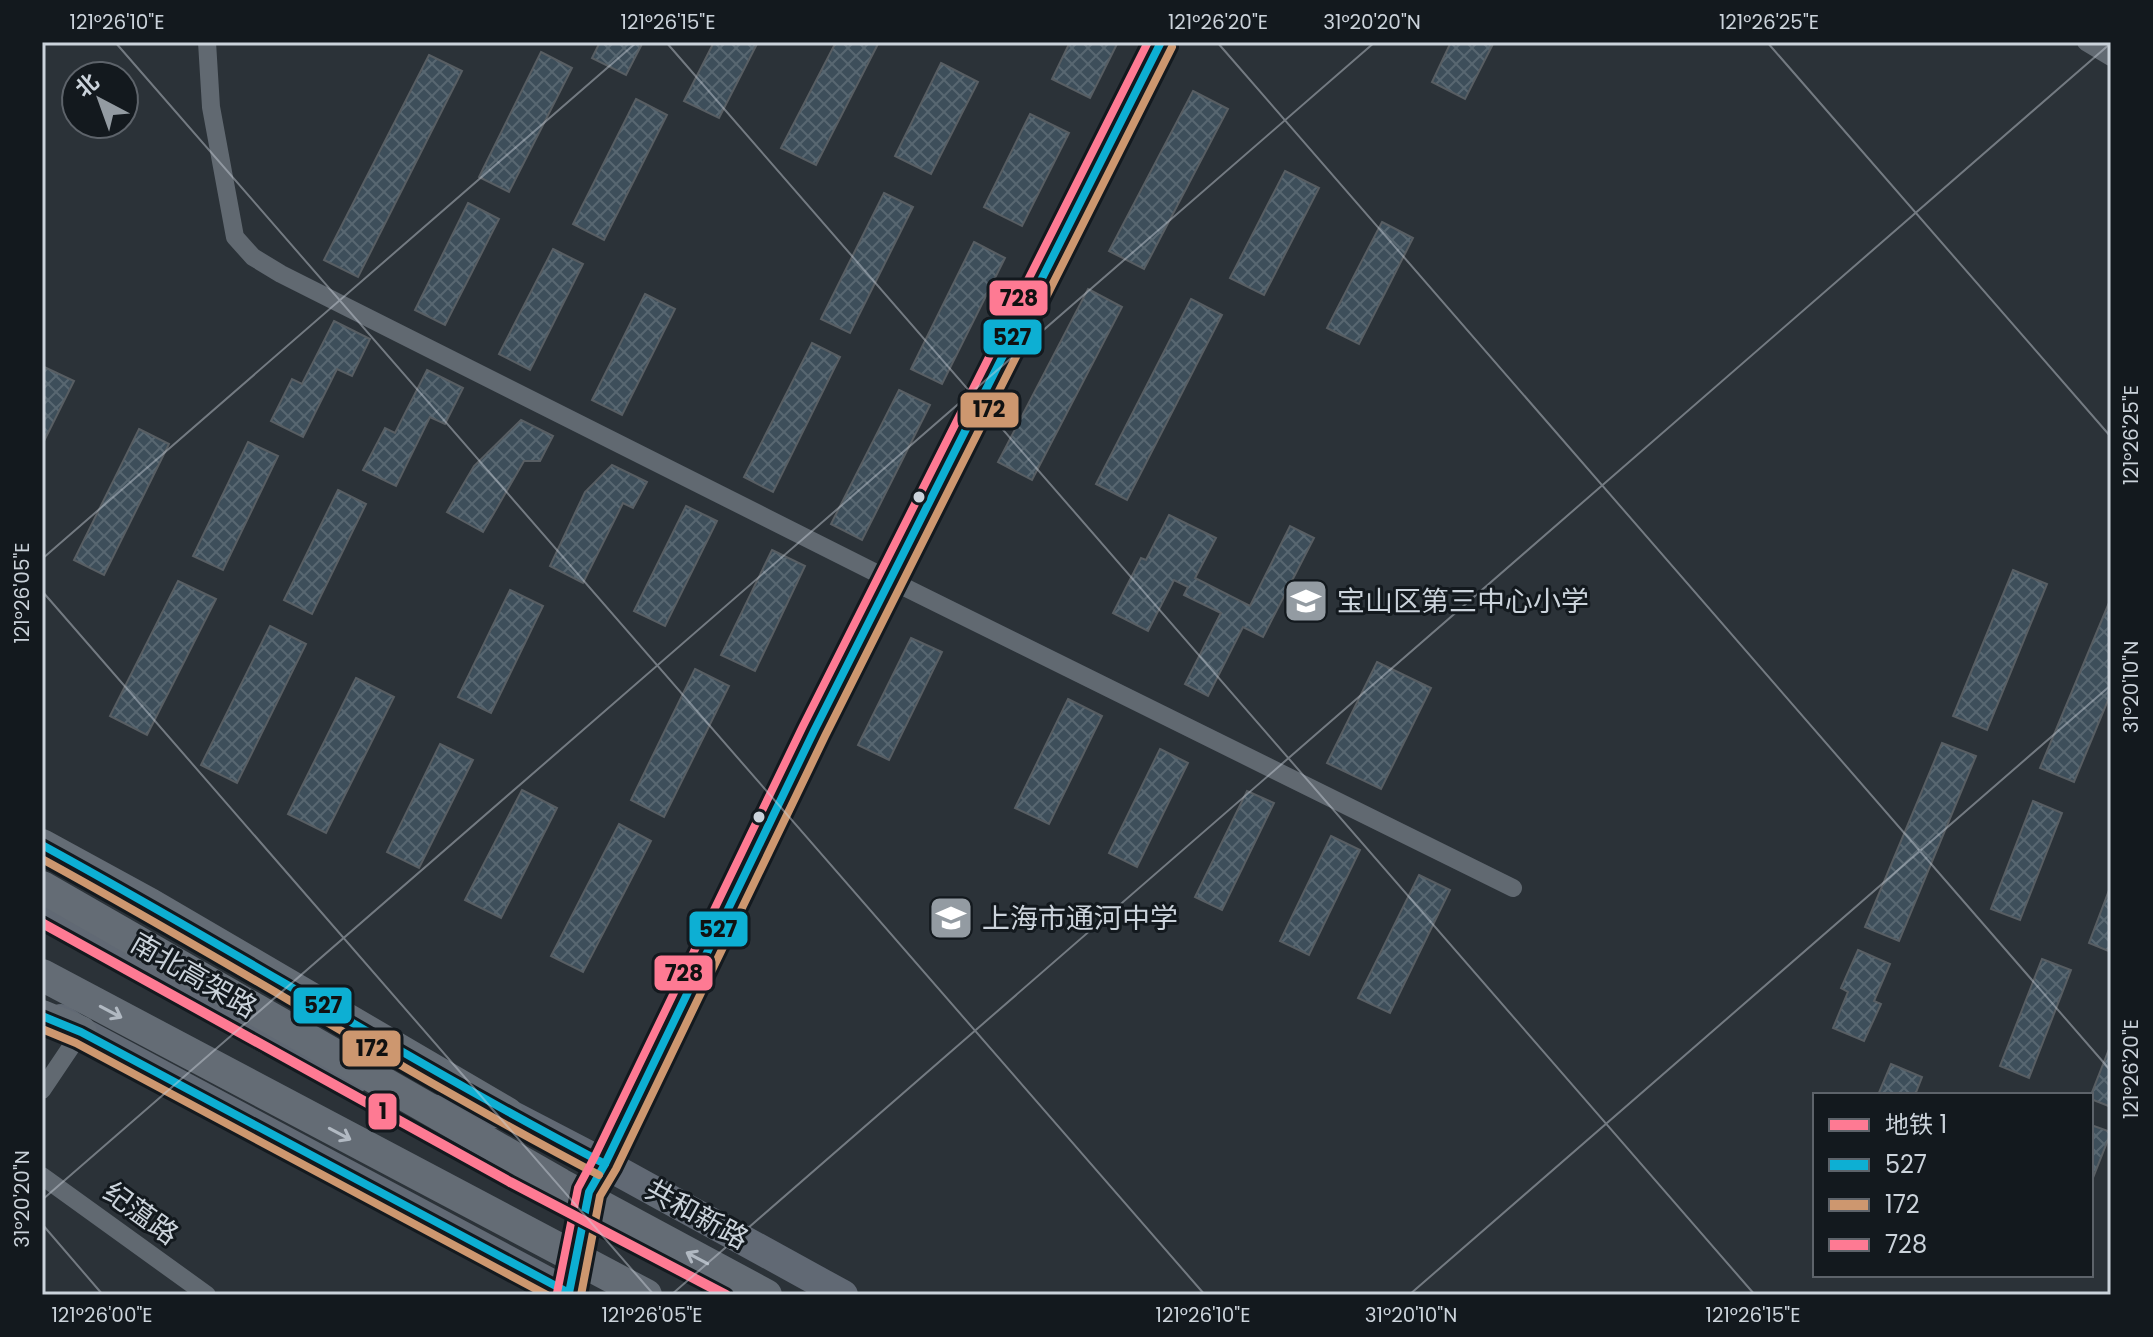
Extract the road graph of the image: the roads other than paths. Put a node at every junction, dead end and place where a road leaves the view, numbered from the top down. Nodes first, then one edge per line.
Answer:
1 (207, 42) edge
2 (1161, 42) edge
3 (2086, 42) edge
4 (2111, 57) edge
5 (890, 580) junction
6 (42, 845) edge
7 (42, 887) edge
8 (1513, 888) dead end
9 (42, 908) edge
10 (42, 975) edge
11 (42, 1007) edge
12 (42, 1016) edge
13 (81, 1032) junction
14 (42, 1090) edge
15 (507, 1113) junction
16 (605, 1164) junction
17 (42, 1176) edge
18 (207, 1295) edge
19 (570, 1295) edge
20 (646, 1295) edge
21 (766, 1295) edge
22 (843, 1295) edge

1 - 5 street
2 - 5 street
3 - 4 street
5 - 8 street
5 - 16 street
6 - 15 highway
21 -> 7 highway, 南北高架路, bridge
9 - 15 main road
10 -> 20 highway, bridge
11 - 13 main road
12 - 13 highway
13 - 14 street
13 - 19 main road
15 - 16 main road, 共和新路
16 - 19 street
16 - 22 main road, 共和新路
17 - 18 street, 纪蕰路

